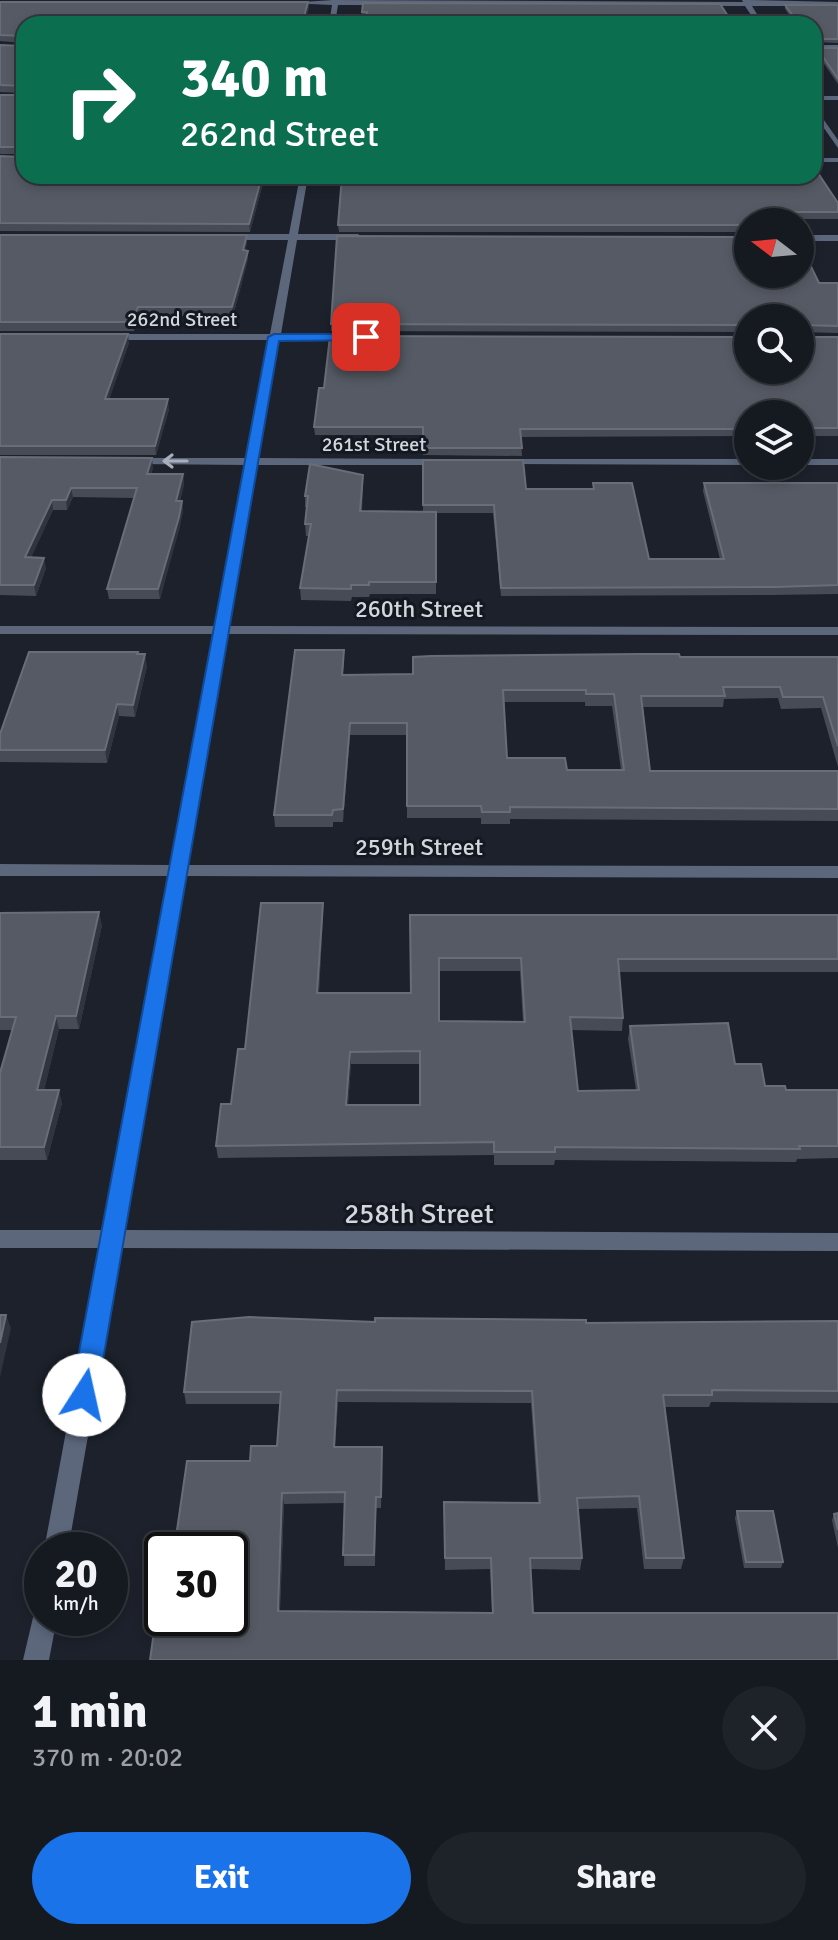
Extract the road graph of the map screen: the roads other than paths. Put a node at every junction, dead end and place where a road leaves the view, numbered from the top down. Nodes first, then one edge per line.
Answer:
1 (336, 2) edge
2 (746, 2) edge
3 (288, 3) edge
4 (838, 4) edge
5 (822, 121) edge
6 (838, 146) edge
7 (303, 184) edge
8 (216, 237) edge
9 (293, 237) junction
10 (372, 237) edge
11 (814, 238) edge
12 (838, 238) edge
13 (92, 337) edge
14 (274, 337) junction
15 (366, 337) edge
16 (125, 461) edge
17 (253, 462) junction
18 (454, 462) edge
19 (485, 462) edge
20 (734, 462) edge
21 (814, 462) edge
22 (838, 462) edge
23 (0, 630) edge
24 (223, 630) junction
25 (838, 631) edge
26 (0, 870) edge
27 (179, 870) junction
28 (838, 872) edge
29 (0, 1239) edge
30 (112, 1240) junction
31 (838, 1242) edge
32 (59, 1532) edge
33 (41, 1636) edge
34 (36, 1660) edge

1 - 2 street
1 - 3 street
2 - 4 street
5 - 6 street
7 - 9 street
8 - 9 street
9 - 10 street
9 - 14 street
11 - 12 street
13 - 14 street, 262nd Street
14 - 15 street, 262nd Street
14 - 17 street
17 -> 16 street, 261st Street
17 - 18 street, 261st Street
17 - 24 street
19 - 20 street
21 - 22 street
23 - 24 street, 260th Street
24 - 25 street, 260th Street
24 - 27 street
26 - 27 street, 259th Street
27 - 28 street, 259th Street
27 - 30 street
29 - 30 street, 258th Street
30 - 31 street, 258th Street
30 - 32 street
33 - 34 street

